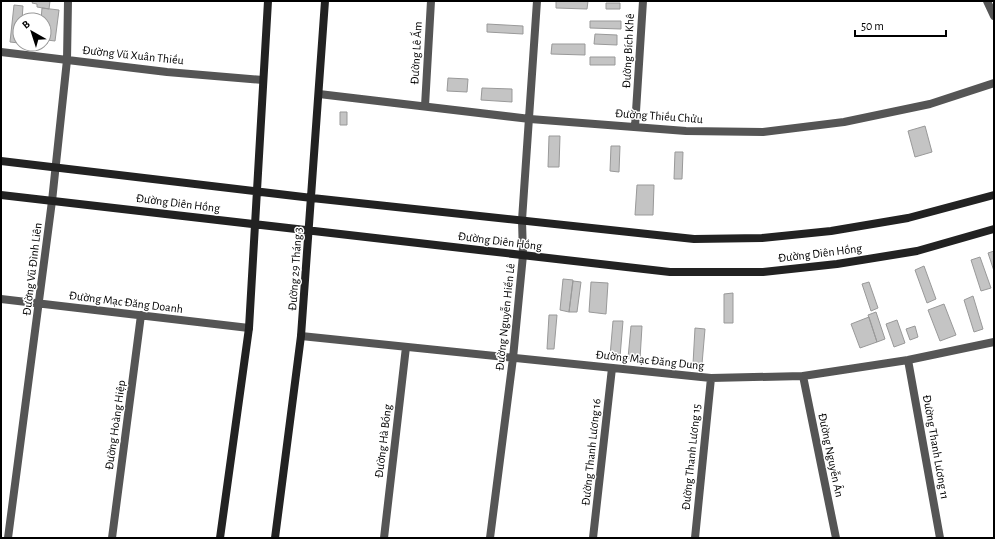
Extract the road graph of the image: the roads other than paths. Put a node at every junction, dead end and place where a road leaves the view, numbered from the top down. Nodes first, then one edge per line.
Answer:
1 (68, 1) edge
2 (268, 1) edge
3 (325, 1) edge
4 (431, 1) edge
5 (537, 1) edge
6 (643, 1) edge
7 (987, 1) edge
8 (994, 16) edge
9 (1, 52) edge
10 (66, 60) junction
11 (263, 80) junction
12 (994, 83) edge
13 (319, 94) junction
14 (425, 106) junction
15 (530, 118) junction
16 (635, 127) junction
17 (1, 161) edge
18 (56, 167) junction
19 (257, 190) junction
20 (1, 195) edge
21 (994, 195) edge
22 (312, 198) junction
23 (52, 201) junction
24 (522, 220) junction
25 (255, 224) junction
26 (994, 229) edge
27 (310, 231) junction
28 (523, 256) junction
29 (1, 299) edge
30 (40, 304) junction
31 (141, 315) junction
32 (249, 328) junction
33 (301, 336) junction
34 (994, 342) edge
35 (406, 347) junction
36 (514, 358) junction
37 (908, 360) junction
38 (612, 368) junction
39 (803, 376) junction
40 (711, 378) junction
41 (8, 538) edge
42 (112, 538) edge
43 (220, 538) edge
44 (275, 538) edge
45 (384, 538) edge
46 (490, 538) edge
47 (593, 538) edge
48 (695, 538) edge
49 (836, 538) edge
50 (940, 538) edge

1 - 10 street, Đường Vũ Đình Liên
2 - 11 street
3 - 13 street, Đường 29 Tháng 3
4 - 14 street, Đường Lê Ấm
5 - 15 street, Đường Nguyễn Hiến Lê
6 - 16 street, Đường Bích Khê
7 - 8 street
9 - 10 street, Đường Vũ Xuân Thiều
10 - 11 street, Đường Vũ Xuân Thiều
10 - 18 street, Đường Vũ Đình Liên
11 - 19 street
12 - 16 street, Đường Thiều Chửu
13 - 14 street, Đường Thiều Chửu
13 - 22 street, Đường 29 Tháng 3
14 - 15 street, Đường Thiều Chửu
15 - 16 street, Đường Thiều Chửu
15 - 24 street, Đường Nguyễn Hiến Lê
17 - 18 street, Đường Diên Hồng
18 - 19 street, Đường Diên Hồng
18 - 23 street, Đường Vũ Đình Liên
19 - 22 street, Đường Diên Hồng
19 - 25 street
20 - 23 street, Đường Diên Hồng
21 - 24 street, Đường Diên Hồng
22 - 24 street, Đường Diên Hồng
22 - 27 street, Đường 29 Tháng 3
23 - 25 street, Đường Diên Hồng
23 - 30 street, Đường Vũ Đình Liên
24 - 28 street, Đường Nguyễn Hiến Lê
25 - 27 street, Đường Diên Hồng
25 - 32 street
26 - 28 street, Đường Diên Hồng
27 - 28 street, Đường Diên Hồng
27 - 33 street, Đường 29 Tháng 3
28 - 36 street, Đường Nguyễn Hiến Lê
29 - 30 street, Đường Mạc Đăng Doanh
30 - 31 street, Đường Mạc Đăng Doanh
30 - 41 street, Đường Vũ Đình Liên
31 - 32 street, Đường Mạc Đăng Doanh
31 - 42 street, Đường Hoàng Hiệp
32 - 43 street
33 - 35 street, Đường Mạc Đăng Dung
33 - 44 street, Đường 29 Tháng 3
34 - 37 street, Đường Mạc Đăng Dung
35 - 36 street, Đường Mạc Đăng Dung
35 - 45 street, Đường Hà Bồng
36 - 38 street, Đường Mạc Đăng Dung
36 - 46 street, Đường Nguyễn Hiến Lê
37 - 39 street, Đường Mạc Đăng Dung
37 - 50 street, Đường Thanh Lương 11
38 - 40 street, Đường Mạc Đăng Dung
38 - 47 street, Đường Thanh Lương 16
39 - 40 street, Đường Mạc Đăng Dung
39 - 49 street, Đường Nguyễn Ân
40 - 48 street, Đường Thanh Lương 15

